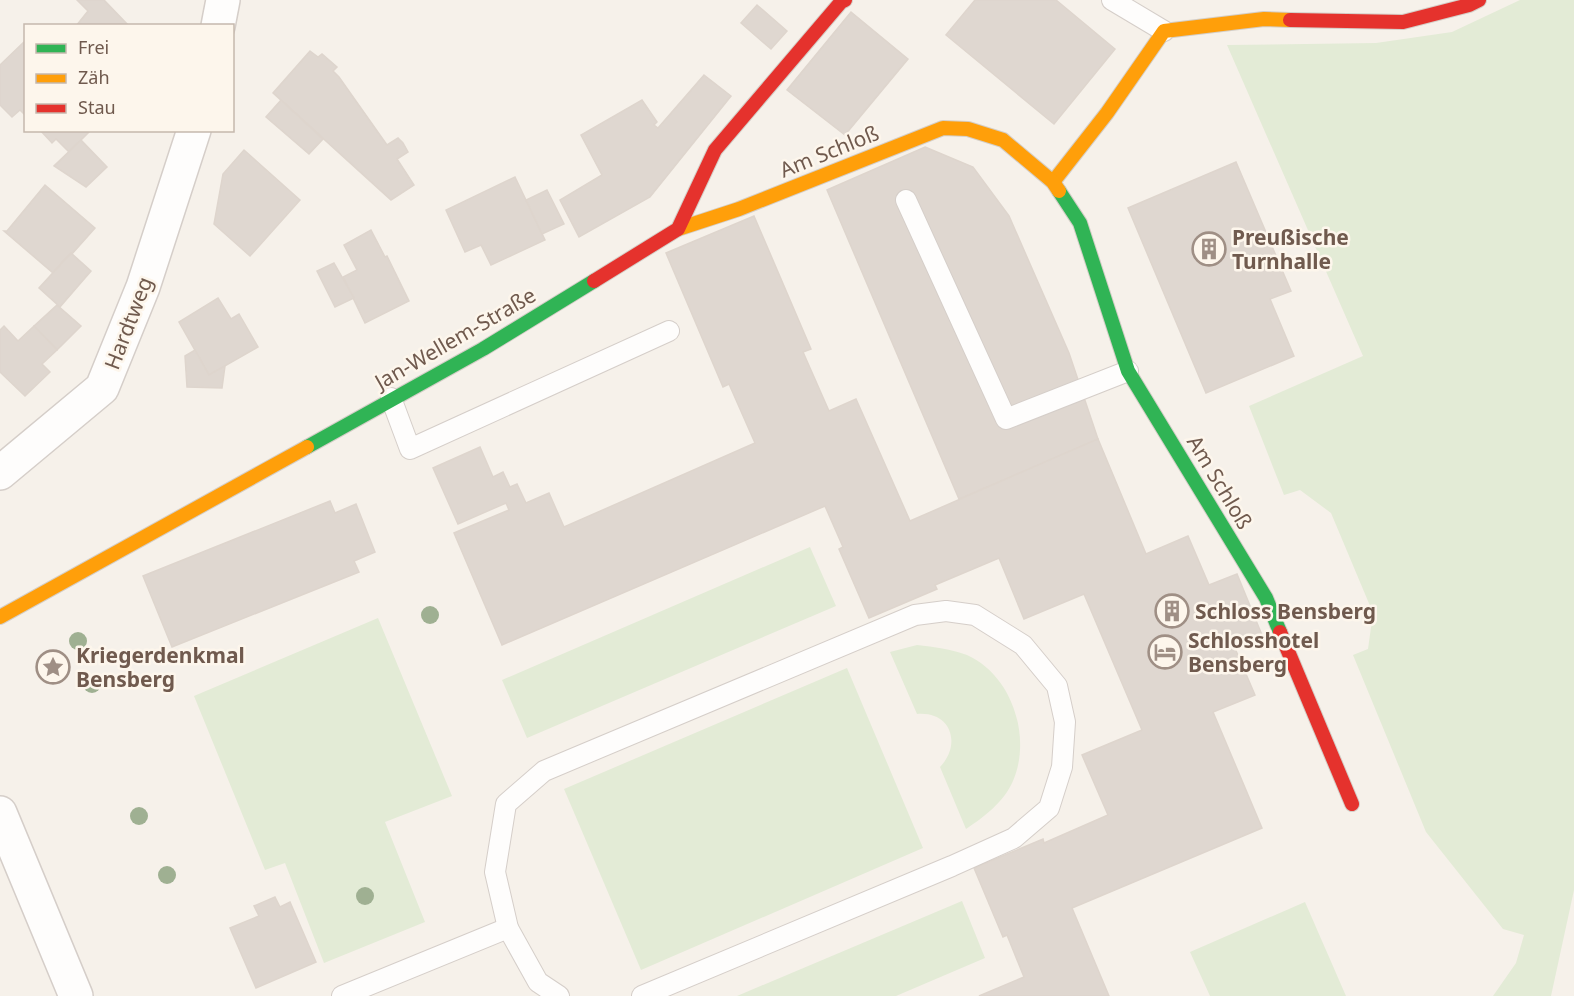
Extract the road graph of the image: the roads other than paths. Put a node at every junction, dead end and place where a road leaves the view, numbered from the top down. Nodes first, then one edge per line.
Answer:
1 (223, 0) edge
2 (845, 0) edge
3 (1112, 0) edge
4 (1479, 0) edge
5 (218, 24) edge
6 (1164, 31) junction
7 (193, 132) edge
8 (1053, 182) junction
9 (906, 200) dead end
10 (678, 229) junction
11 (669, 331) dead end
12 (1128, 371) junction
13 (391, 399) junction
14 (0, 473) edge
15 (0, 617) edge
16 (1352, 804) dead end
17 (0, 813) edge
18 (508, 928) junction
19 (76, 996) edge
20 (342, 996) edge
21 (559, 996) edge
22 (642, 996) edge

1 - 5 street
2 - 10 street
3 - 6 lane
4 - 6 street
6 - 8 street
7 - 14 street, Hardtweg
8 - 10 street, Am Schloß
8 - 12 street, Am Schloß
9 - 12 lane
10 - 13 street, Jan-Wellem-Straße
11 - 13 lane
12 - 16 street, Am Schloß
13 - 15 street, Jan-Wellem-Straße
17 - 19 street
18 - 20 lane
18 - 21 lane
18 - 22 lane

